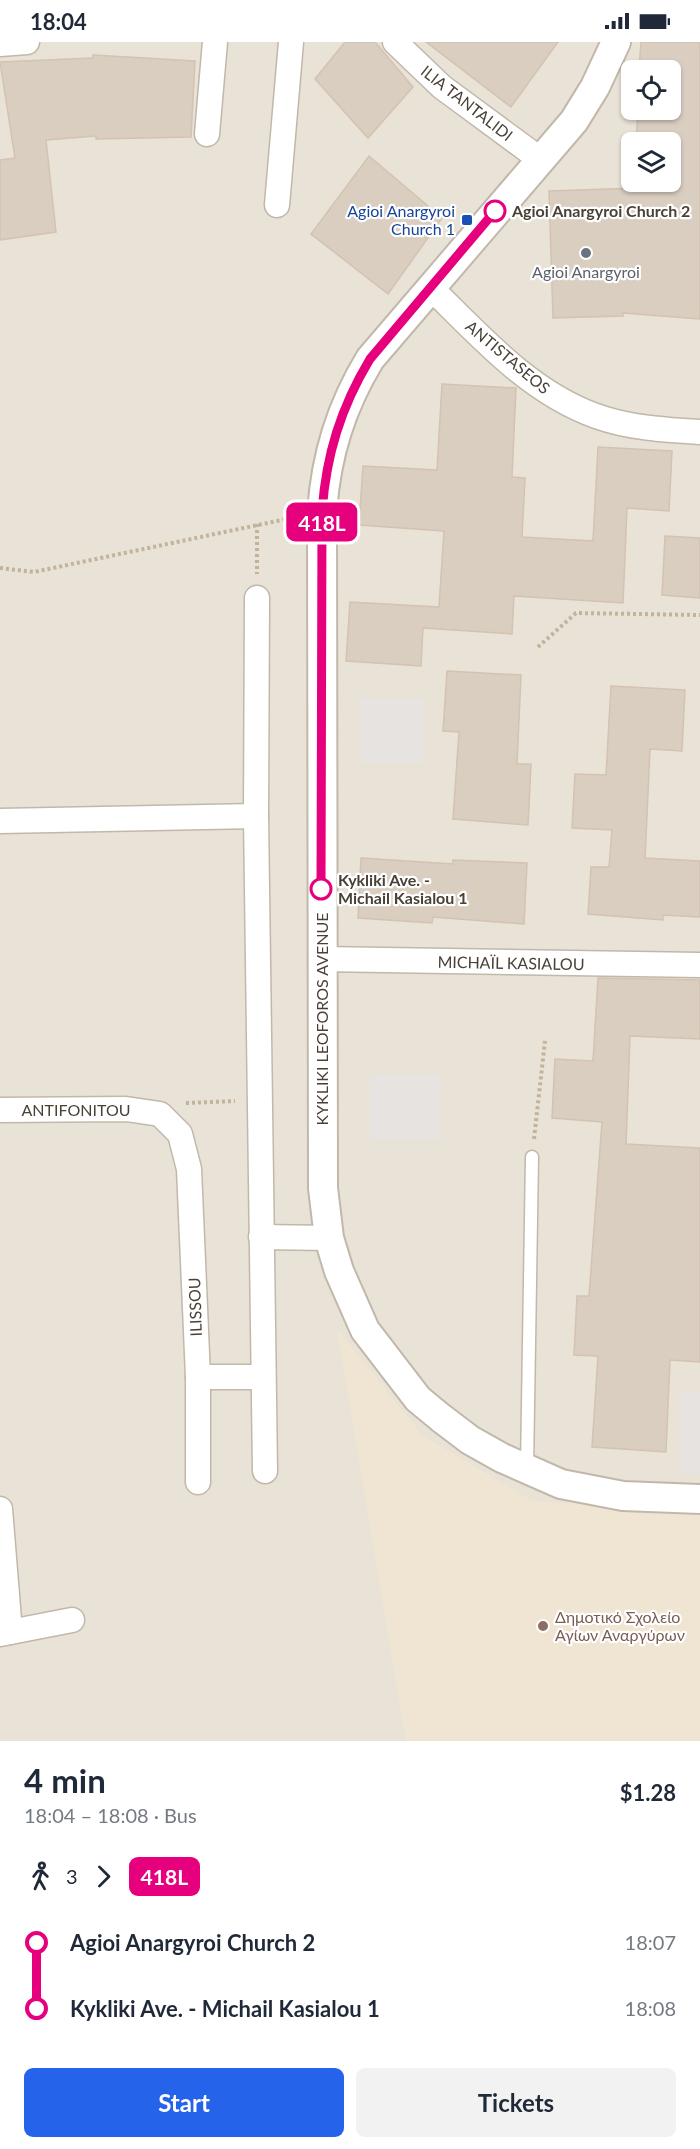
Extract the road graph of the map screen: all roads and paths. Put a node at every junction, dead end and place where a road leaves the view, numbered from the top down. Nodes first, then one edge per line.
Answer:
1 (27, 42) edge
2 (210, 42) edge
3 (291, 42) edge
4 (395, 42) edge
5 (616, 42) edge
6 (0, 44) edge
7 (207, 134) dead end
8 (541, 160) junction
9 (277, 205) dead end
10 (430, 287) junction
11 (700, 432) edge
12 (322, 512) junction
13 (257, 524) junction
14 (0, 568) edge
15 (258, 598) joint
16 (700, 615) edge
17 (538, 646) dead end
18 (256, 816) junction
19 (0, 821) edge
20 (321, 959) junction
21 (700, 965) edge
22 (545, 1041) dead end
23 (259, 1100) junction
24 (0, 1110) edge
25 (160, 1114) junction
26 (532, 1157) joint
27 (261, 1238) junction
28 (329, 1238) junction
29 (198, 1377) junction
30 (263, 1377) junction
31 (527, 1470) junction
32 (265, 1471) dead end
33 (198, 1482) dead end
34 (700, 1499) edge
35 (0, 1509) edge
36 (72, 1620) dead end
37 (5, 1633) edge

1 - 6 street
2 - 7 street
3 - 9 street
4 - 8 street, ILIA TANTALIDI
5 - 8 street, KYKLIKI LEOFOROS AVENUE
8 - 10 street, KYKLIKI LEOFOROS AVENUE
10 - 11 street, ANTISTASEOS
10 - 12 street, KYKLIKI LEOFOROS AVENUE
12 - 13 path
12 - 20 street, KYKLIKI LEOFOROS AVENUE
13 - 14 path
13 - 15 path
15 - 18 street
16 - 17 path
18 - 19 street
18 - 23 street
20 - 21 street, MICHAÏL KASIALOU
20 - 28 street, KYKLIKI LEOFOROS AVENUE
22 - 26 path
23 - 25 path
23 - 27 street
24 - 25 street, ANTIFONITOU
25 - 29 street, ILISSOU
26 - 31 lane
27 - 28 street
27 - 30 street
28 - 31 street, KYKLIKI LEOFOROS AVENUE
29 - 30 street
29 - 33 street, ILISSOU
30 - 32 street
31 - 34 street, KYKLIKI LEOFOROS AVENUE
35 - 37 street
36 - 37 street

